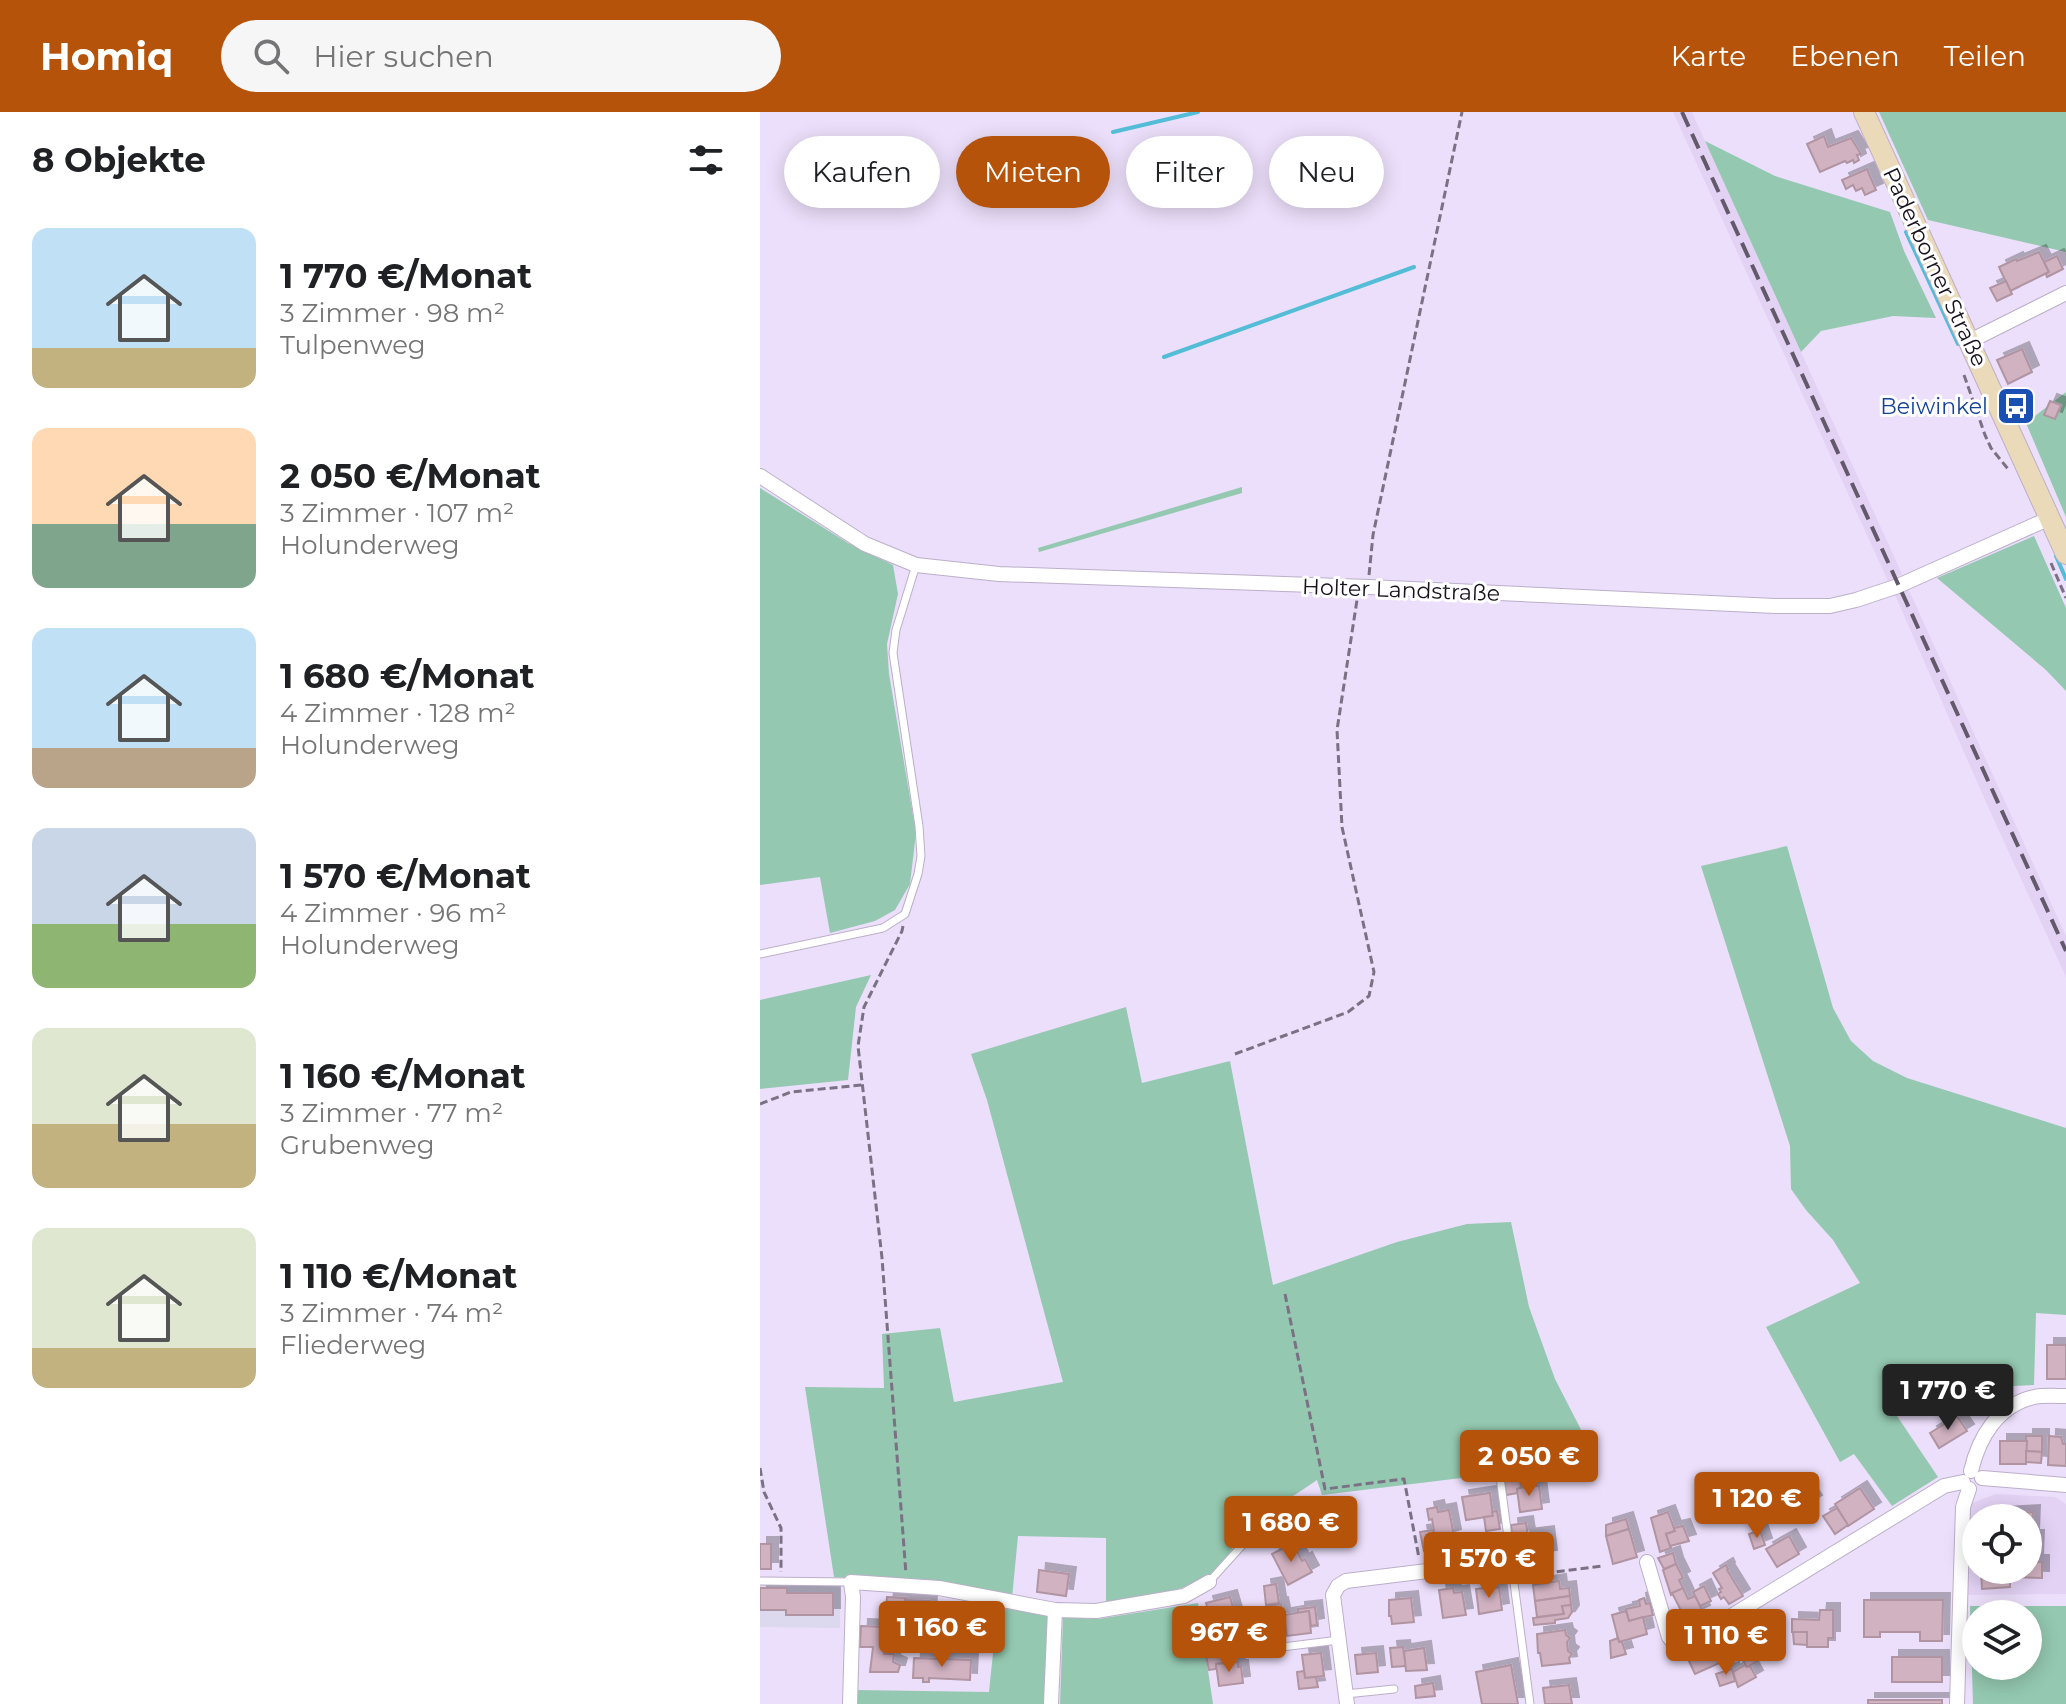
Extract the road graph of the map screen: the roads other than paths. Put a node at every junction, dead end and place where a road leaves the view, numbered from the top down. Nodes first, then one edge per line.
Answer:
1 (1864, 112) edge
2 (2066, 293) edge
3 (1970, 341) junction
4 (760, 476) edge
5 (2050, 518) junction
6 (2066, 554) edge
7 (916, 565) junction
8 (760, 954) edge
9 (2066, 1396) edge
10 (1500, 1477) dead end
11 (1971, 1480) junction
12 (2066, 1485) edge
13 (1246, 1541) dead end
14 (1489, 1559) dead end
15 (1647, 1562) dead end
16 (760, 1581) edge
17 (851, 1582) junction
18 (1209, 1582) joint
19 (1055, 1610) junction
20 (1339, 1640) junction
21 (1266, 1649) dead end
22 (1394, 1689) dead end
23 (1347, 1699) edge
24 (850, 1704) edge
25 (1051, 1704) edge
26 (1530, 1704) edge
27 (1957, 1704) edge

1 - 3 main road, Paderborner Straße
2 - 3 street
3 - 5 main road, Paderborner Straße
4 - 7 street, Holter Landstraße
5 - 6 main road, Paderborner Straße
5 - 7 street, Holter Landstraße
7 - 8 lane
9 - 11 street
10 - 26 lane
11 - 12 street
11 - 15 street
11 - 27 street
13 - 18 lane
14 - 20 street
16 - 17 lane
17 - 19 street
17 - 24 street
18 - 19 street
19 - 25 street
20 - 21 lane
20 - 23 street
22 - 23 lane

